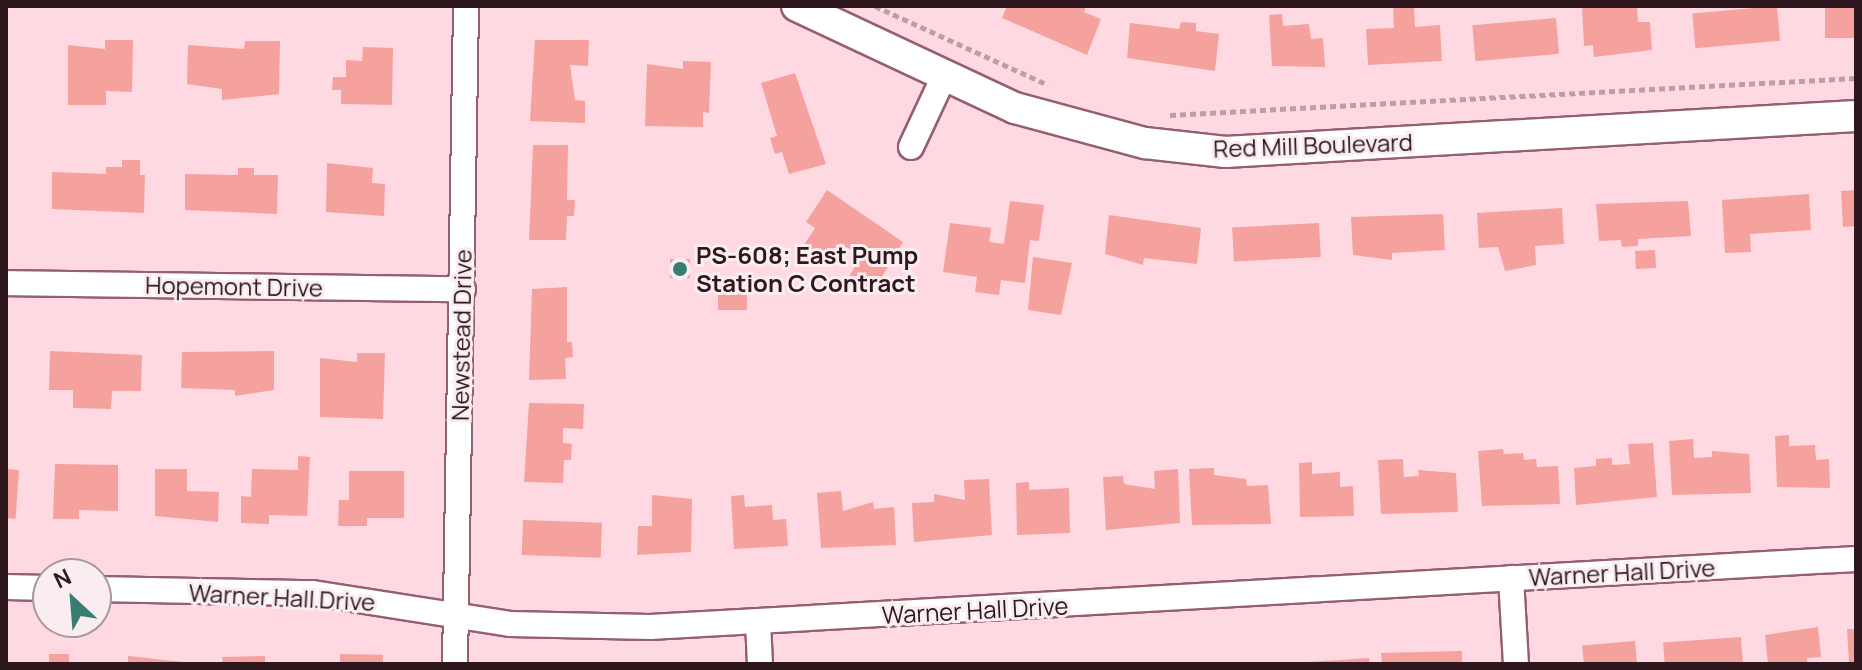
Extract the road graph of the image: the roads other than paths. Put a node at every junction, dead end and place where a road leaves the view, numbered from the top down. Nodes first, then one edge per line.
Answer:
1 (466, 6) edge
2 (802, 7) edge
3 (945, 74) junction
4 (1856, 116) edge
5 (911, 147) dead end
6 (6, 283) edge
7 (463, 289) junction
8 (1856, 559) edge
9 (1511, 578) junction
10 (6, 587) edge
11 (32, 588) edge
12 (112, 589) edge
13 (456, 618) junction
14 (758, 622) junction
15 (455, 664) edge
16 (760, 664) edge
17 (1516, 664) edge

1 - 7 street, Newstead Drive
2 - 3 street, Red Mill Boulevard
3 - 4 street, Red Mill Boulevard
3 - 5 street
6 - 7 street, Hopemont Drive
7 - 13 street, Newstead Drive
8 - 9 street, Warner Hall Drive
9 - 14 street, Warner Hall Drive
9 - 17 street
10 - 11 street
12 - 13 street, Warner Hall Drive
13 - 14 street, Warner Hall Drive
13 - 15 street, Newstead Drive
14 - 16 street

